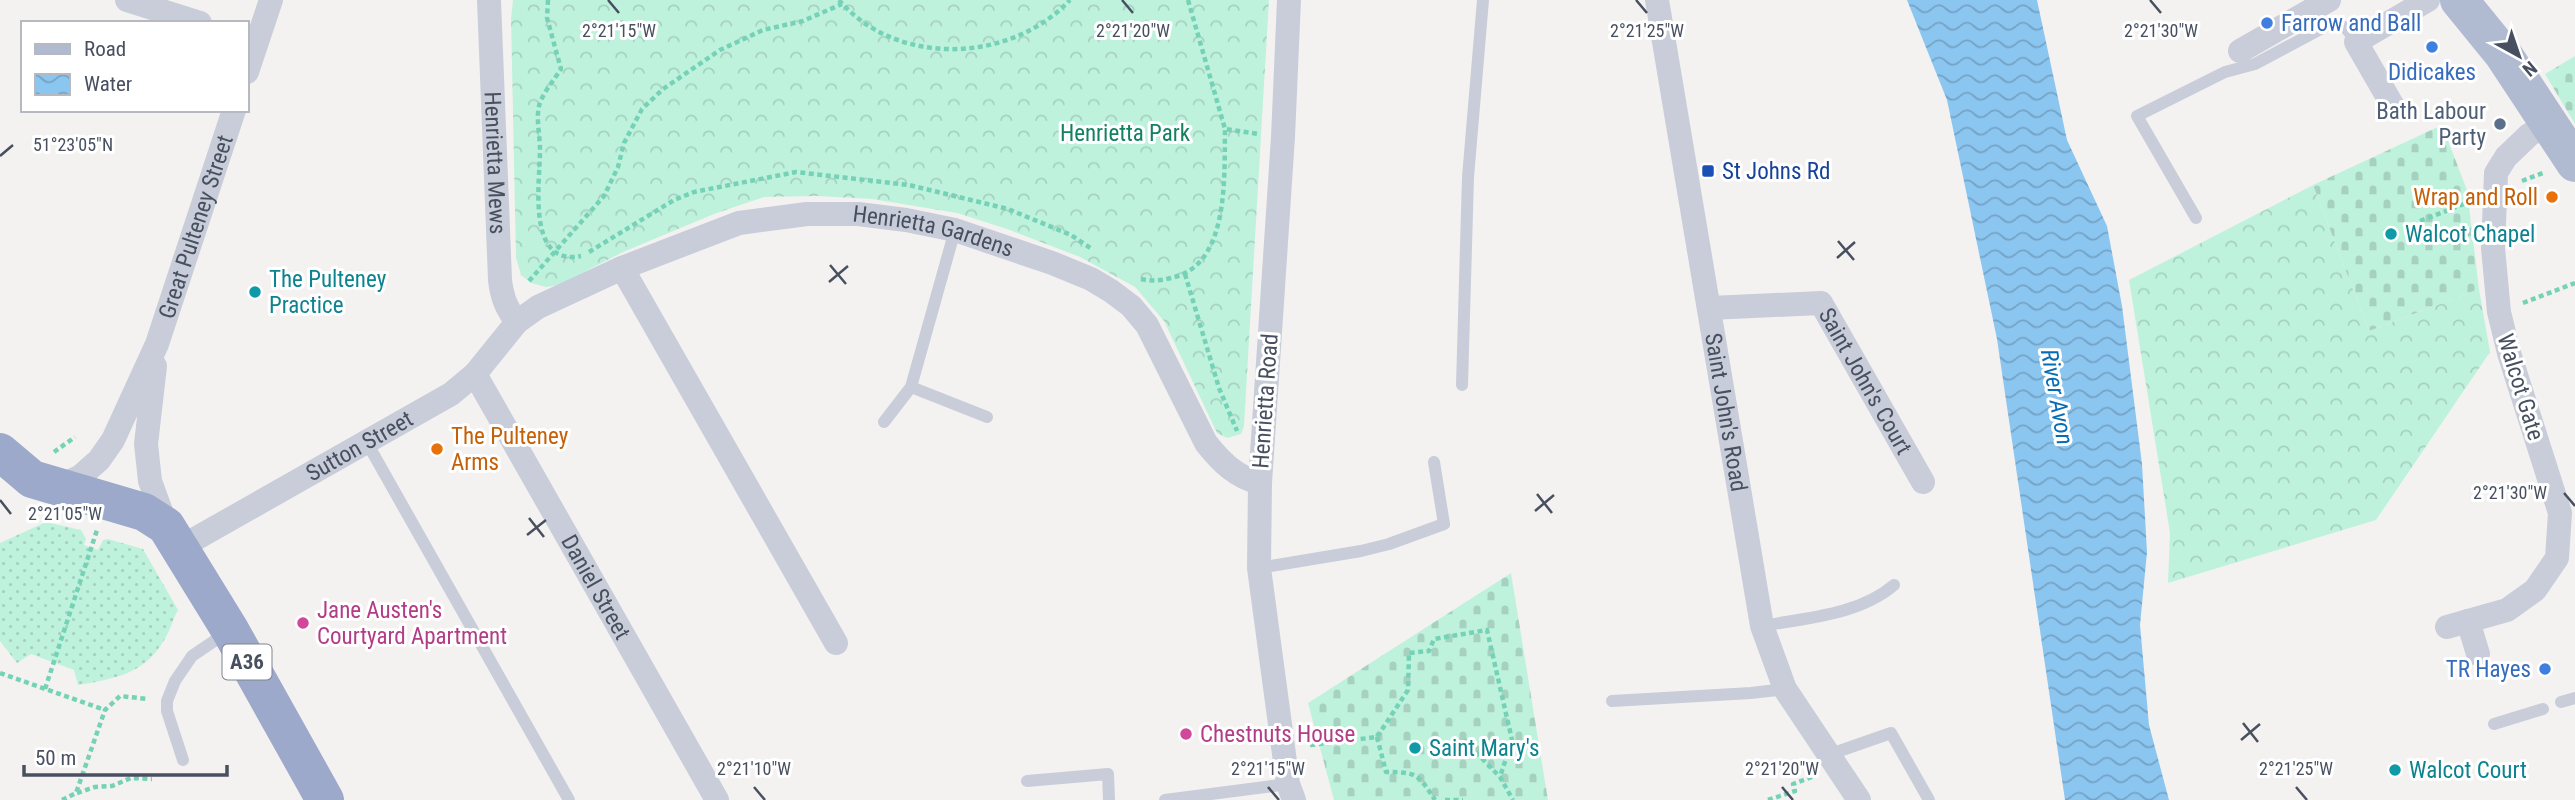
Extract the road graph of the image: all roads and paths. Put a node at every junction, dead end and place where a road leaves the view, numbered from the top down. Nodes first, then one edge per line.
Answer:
1 (127, 0) edge
2 (271, 0) edge
3 (489, 0) edge
4 (1070, 0) edge
5 (1188, 0) edge
6 (1289, 0) edge
7 (1483, 0) edge
8 (1657, 0) edge
9 (2329, 0) edge
10 (2428, 0) edge
11 (2459, 0) edge
12 (841, 2) edge
13 (194, 21) edge
14 (252, 39) edge
15 (2356, 42) junction
16 (2240, 51) dead end
17 (248, 65) edge
18 (2395, 108) dead end
19 (233, 112) edge
20 (2549, 123) junction
21 (1283, 137) junction
22 (2575, 163) edge
23 (2494, 192) junction
24 (2196, 218) dead end
25 (2420, 221) dead end
26 (955, 230) junction
27 (622, 268) junction
28 (1185, 274) dead end
29 (2575, 283) edge
30 (1710, 308) junction
31 (2500, 312) junction
32 (512, 316) junction
33 (157, 344) junction
34 (475, 374) junction
35 (1462, 385) dead end
36 (911, 387) junction
37 (987, 417) dead end
38 (884, 422) dead end
39 (1239, 436) dead end
40 (75, 437) dead end
41 (366, 441) junction
42 (0, 452) edge
43 (1434, 462) dead end
44 (1923, 482) dead end
45 (45, 483) junction
46 (1259, 483) junction
47 (87, 525) dead end
48 (173, 536) junction
49 (1259, 568) junction
50 (1894, 585) dead end
51 (1762, 626) junction
52 (230, 630) junction
53 (836, 643) dead end
54 (2478, 654) dead end
55 (0, 673) edge
56 (45, 689) junction
57 (1785, 689) junction
58 (2575, 698) edge
59 (167, 701) junction
60 (1612, 701) dead end
61 (2561, 702) dead end
62 (2543, 709) dead end
63 (104, 710) junction
64 (2494, 724) dead end
65 (1377, 737) junction
66 (1464, 740) dead end
67 (1310, 745) dead end
68 (1828, 755) junction
69 (183, 760) dead end
70 (1500, 777) junction
71 (152, 779) dead end
72 (1027, 781) dead end
73 (1793, 784) dead end
74 (1291, 792) edge
75 (76, 793) junction
76 (62, 800) edge
77 (325, 800) edge
78 (569, 800) edge
79 (717, 800) edge
80 (1109, 800) edge
81 (1165, 800) edge
82 (1435, 800) edge
83 (1445, 800) edge
84 (1463, 800) edge
85 (1513, 800) edge
86 (1768, 800) edge
87 (1860, 800) edge
88 (1929, 800) edge

1 - 13 street
2 - 14 street
3 - 32 street, Henrietta Mews
4 - 12 path
5 - 21 path
6 - 21 street, Henrietta Road
7 - 35 lane
8 - 30 street, Saint John's Road
9 - 16 street
10 - 15 street
11 - 20 main road
12 - 32 path
14 - 17 street
15 - 18 street
15 - 24 lane
19 - 33 street, Great Pulteney Street
20 - 22 main road
20 - 23 street, Walcot Gate
21 - 46 street, Henrietta Road
23 - 25 path
23 - 31 street, Walcot Gate
26 - 27 street, Henrietta Gardens
26 - 36 lane
26 - 46 street, Henrietta Gardens
27 - 32 street, Henrietta Gardens
27 - 53 street
28 - 39 path
29 - 31 path
30 - 44 street, Saint John's Court
30 - 51 street, Saint John's Road
31 - 54 street, Walcot Gate
32 - 34 street, Sutton Street
33 - 45 street, Great Pulteney Street
33 - 48 street, Great Pulteney Street
34 - 41 street, Sutton Street
34 - 79 street, Daniel Street
36 - 37 lane
36 - 38 lane
40 - 45 path
41 - 48 street, Sutton Street
41 - 78 lane
42 - 45 highway
43 - 49 lane
45 - 48 highway
46 - 49 street, Henrietta Road
47 - 56 path
48 - 52 highway, A36
49 - 74 street, Henrietta Road
50 - 51 lane
51 - 57 street, Saint John's Road
52 - 59 lane
52 - 77 highway, A36
55 - 56 path
56 - 63 path
57 - 60 lane
57 - 68 street, Saint John's Road
58 - 61 lane
59 - 63 path
59 - 69 lane
62 - 64 lane
63 - 75 path
65 - 67 path
65 - 70 path
65 - 82 path
66 - 70 path
68 - 87 street, Saint John's Road
68 - 88 lane
70 - 85 path
71 - 75 path
72 - 80 lane
73 - 86 path
74 - 81 lane
75 - 76 path
83 - 84 path

